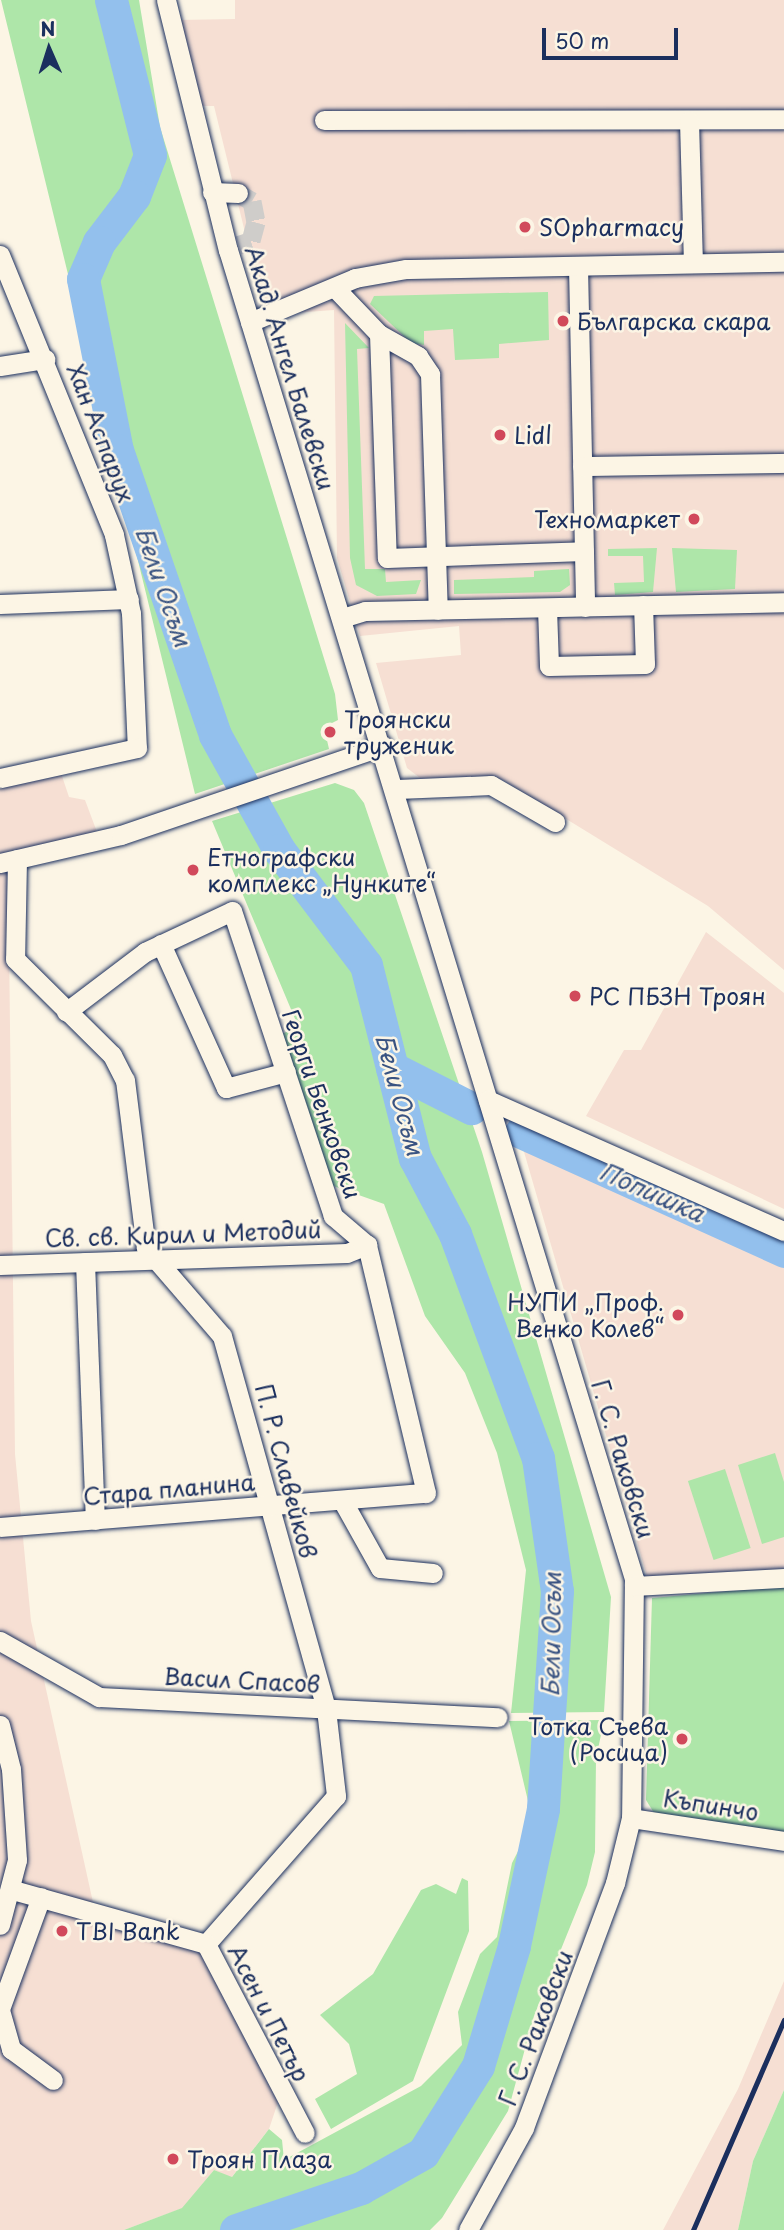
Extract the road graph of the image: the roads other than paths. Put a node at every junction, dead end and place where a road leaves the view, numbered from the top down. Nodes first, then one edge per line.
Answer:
1 (166, 0) edge
2 (784, 119) edge
3 (324, 120) dead end
4 (689, 121) junction
5 (212, 192) junction
6 (238, 193) dead end
7 (0, 255) edge
8 (784, 262) edge
9 (693, 263) junction
10 (578, 266) junction
11 (335, 288) junction
12 (250, 321) junction
13 (379, 334) junction
14 (45, 359) junction
15 (0, 366) edge
16 (784, 463) edge
17 (582, 466) junction
18 (584, 551) junction
19 (436, 557) junction
20 (129, 599) junction
21 (784, 602) edge
22 (0, 603) edge
23 (643, 605) junction
24 (585, 607) junction
25 (547, 608) junction
26 (438, 610) junction
27 (341, 618) junction
28 (383, 746) junction
29 (0, 778) edge
30 (397, 789) junction
31 (555, 822) dead end
32 (6, 859) edge
33 (161, 944) junction
34 (66, 1012) junction
35 (286, 1072) junction
36 (488, 1100) junction
37 (784, 1231) edge
38 (367, 1245) junction
39 (157, 1259) junction
40 (85, 1262) junction
41 (0, 1265) edge
42 (342, 1500) junction
43 (270, 1506) junction
44 (95, 1520) junction
45 (0, 1527) edge
46 (433, 1573) dead end
47 (784, 1578) edge
48 (634, 1586) junction
49 (0, 1641) edge
50 (326, 1709) junction
51 (497, 1717) dead end
52 (0, 1725) edge
53 (631, 1818) junction
54 (784, 1841) edge
55 (13, 1889) junction
56 (41, 1897) junction
57 (0, 1925) edge
58 (206, 1944) junction
59 (0, 2010) edge
60 (6, 2054) edge
61 (53, 2080) dead end
62 (305, 2133) dead end
63 (491, 2186) junction
64 (452, 2230) edge
65 (468, 2230) edge

1 - 5 street, Акад. Ангел Балевски
2 - 4 street
3 - 4 street
4 - 9 street
5 - 6 street
5 - 12 street, Акад. Ангел Балевски
7 - 14 street, Хан Аспарух
8 - 9 street
9 - 10 street
10 - 11 street
10 - 17 street
11 - 12 street
11 - 13 street
12 - 27 street, Акад. Ангел Балевски
13 - 19 street
13 - 19 street
14 - 15 street
14 - 20 street, Хан Аспарух
16 - 17 street
17 - 18 street
18 - 19 street
18 - 24 street
19 - 26 street
20 - 22 street
20 - 29 street, Хан Аспарух
21 - 23 street
23 - 24 street
23 - 25 street
24 - 25 street
25 - 26 street
26 - 27 street
27 - 28 street, Акад. Ангел Балевски
28 - 30 street, Г. С. Раковски
28 - 32 street
30 - 31 street
30 - 36 street, Г. С. Раковски
32 - 34 street, П. Р. Славейков
33 - 34 street, Георги Бенковски
33 - 35 street
33 - 35 street, Георги Бенковски
34 - 39 street, П. Р. Славейков
35 - 38 street, Георги Бенковски
36 - 37 street
36 - 48 street, Г. С. Раковски
38 - 39 street, Св. св. Кирил и Методий
38 - 42 street, Стара планина
39 - 40 street, Св. св. Кирил и Методий
39 - 43 street, П. Р. Славейков
40 - 41 street, Св. св. Кирил и Методий
40 - 44 street
42 - 43 street, Стара планина
42 - 46 street
43 - 44 street, Стара планина
43 - 50 street, П. Р. Славейков
44 - 45 street, Стара планина
47 - 48 street
48 - 53 street, Г. С. Раковски
49 - 50 street, Васил Спасов
50 - 51 street, Васил Спасов
50 - 58 street, П. Р. Славейков
52 - 55 street
53 - 54 street, Къпинчо
53 - 63 street, Г. С. Раковски
55 - 56 street, Асен и Петър
55 - 57 street
56 - 58 street, Асен и Петър
56 - 59 street
58 - 62 street, Асен и Петър
59 - 60 street
60 - 61 street
63 - 64 street, Г. С. Раковски
63 - 65 street, Г. С. Раковски

